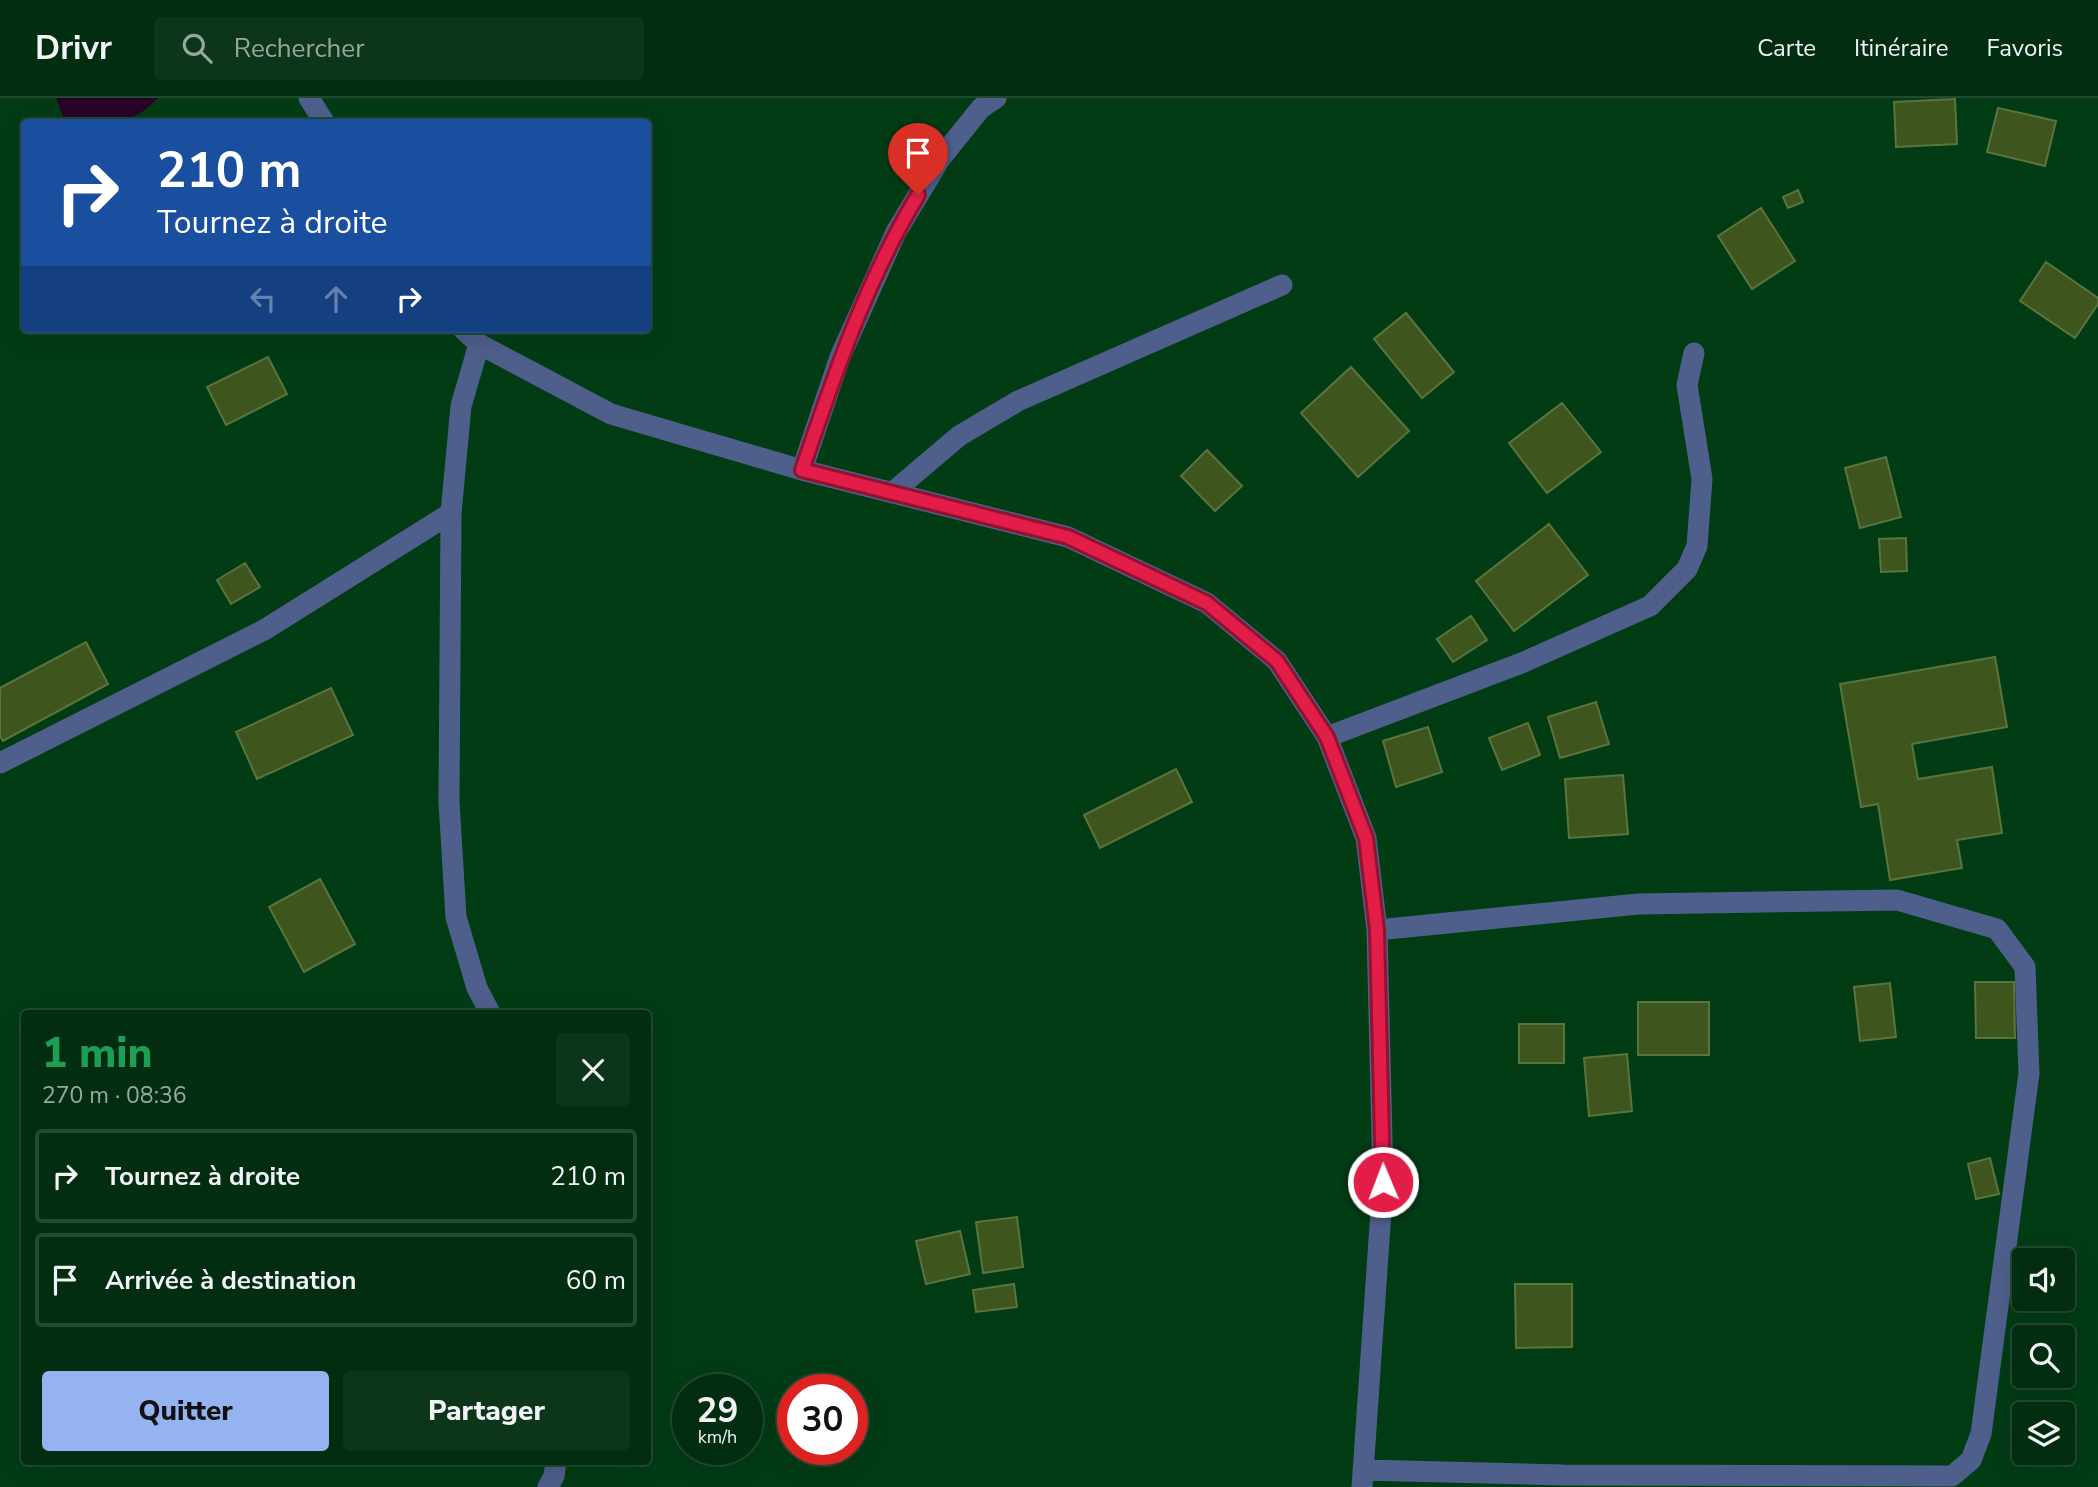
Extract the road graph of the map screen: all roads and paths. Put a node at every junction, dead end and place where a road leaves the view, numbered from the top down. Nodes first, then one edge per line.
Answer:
1 (309, 98) edge
2 (996, 98) edge
3 (322, 119) edge
4 (1282, 285) dead end
5 (467, 333) edge
6 (479, 344) junction
7 (1694, 353) dead end
8 (802, 470) junction
9 (893, 492) junction
10 (451, 513) junction
11 (1327, 737) junction
12 (0, 762) edge
13 (1377, 930) junction
14 (488, 1010) edge
15 (555, 1465) edge
16 (1362, 1478) edge
17 (548, 1487) edge

1 - 3 street
2 - 8 street
4 - 9 street
5 - 6 street
6 - 8 street
6 - 10 street
7 - 11 street
8 - 9 street
9 - 11 street
10 - 12 street
10 - 14 street
11 - 13 street
13 - 16 street
13 - 16 street
15 - 17 street

